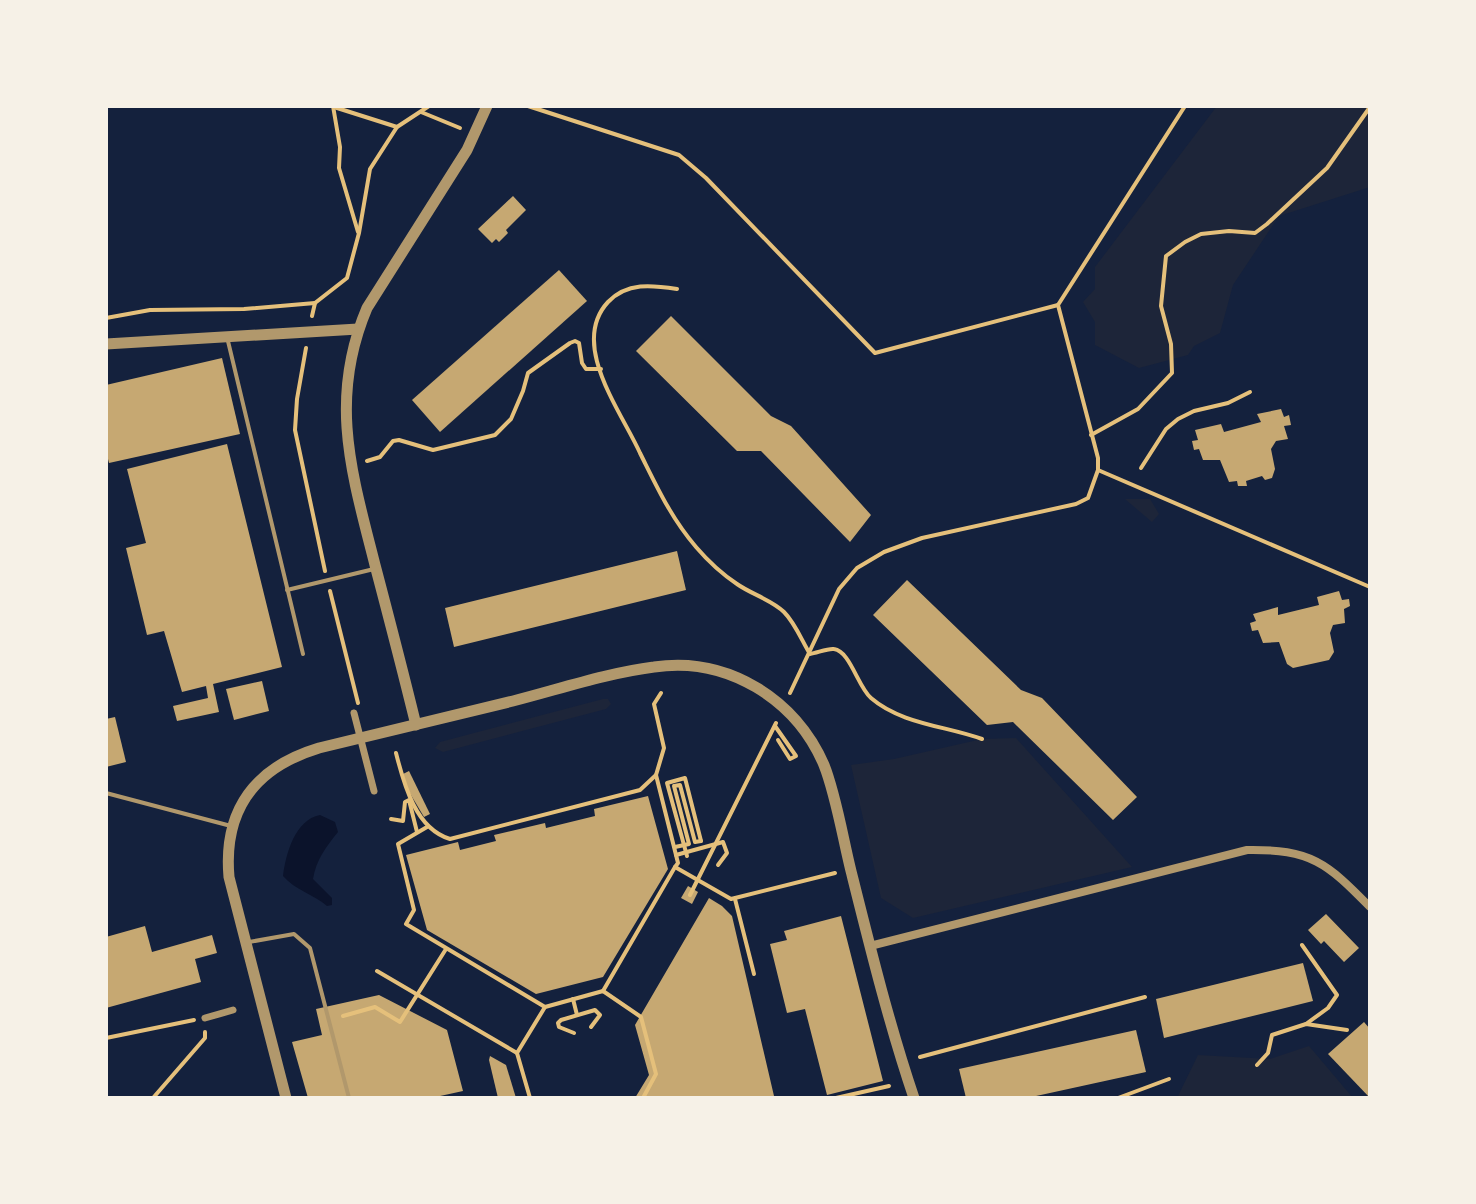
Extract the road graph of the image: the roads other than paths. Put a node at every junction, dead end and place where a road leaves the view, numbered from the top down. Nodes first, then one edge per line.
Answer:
1 (487, 106) edge
2 (358, 329) junction
3 (227, 337) junction
4 (106, 344) edge
5 (376, 568) junction
6 (287, 590) junction
7 (303, 654) dead end
8 (354, 713) road end
9 (416, 725) junction
10 (374, 791) dead end
11 (106, 793) edge
12 (232, 826) junction
13 (1370, 907) edge
14 (246, 942) junction
15 (870, 946) junction
16 (233, 1010) dead end
17 (205, 1018) road end
18 (286, 1098) edge
19 (349, 1098) edge
20 (914, 1098) edge

1 - 2 street
2 - 3 street
2 - 5 street
3 - 4 street
3 - 6 lane
5 - 6 lane
5 - 9 street
6 - 7 lane
8 - 10 street
9 - 12 street
9 - 15 street
11 - 12 lane
12 - 14 street
13 - 15 street
14 - 18 street
14 - 19 lane
15 - 20 street
16 - 17 street

